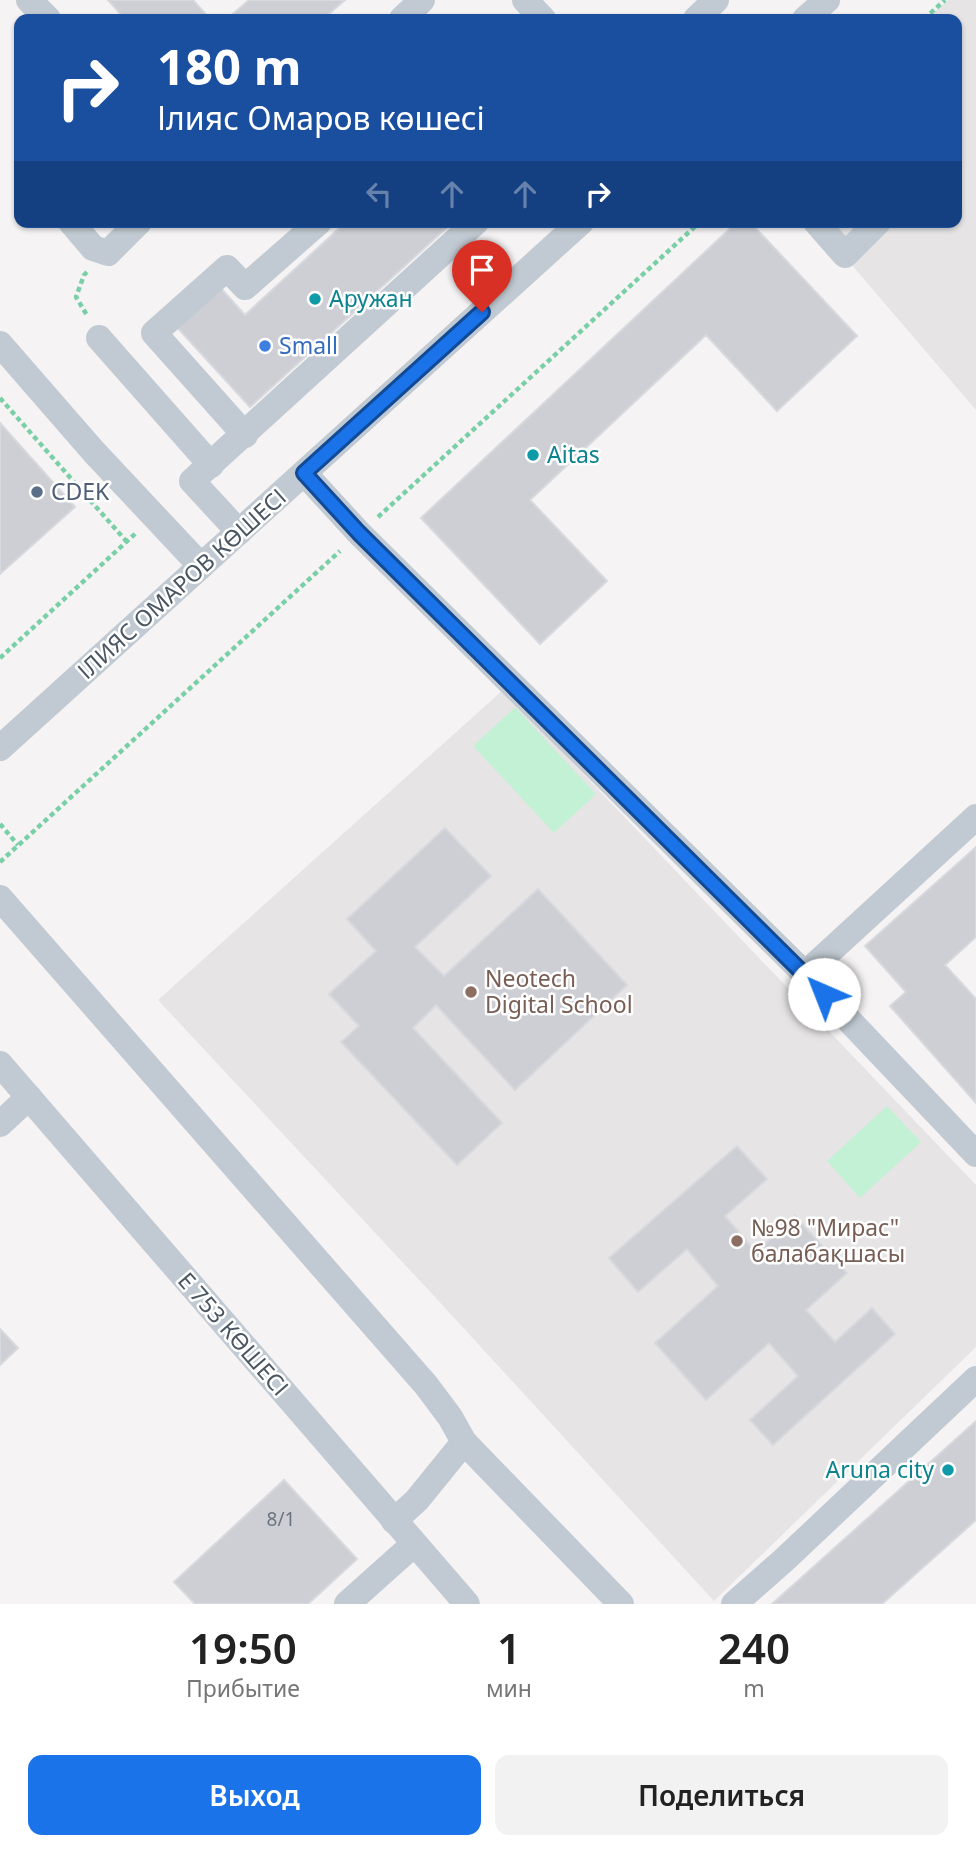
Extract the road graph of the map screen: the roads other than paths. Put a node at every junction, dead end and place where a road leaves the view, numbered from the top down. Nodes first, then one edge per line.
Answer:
1 (29, 0) edge
2 (422, 0) edge
3 (716, 0) edge
4 (827, 0) edge
5 (43, 14) edge
6 (407, 14) edge
7 (701, 14) edge
8 (812, 14) edge
9 (76, 228) edge
10 (133, 228) edge
11 (312, 228) edge
12 (470, 228) edge
13 (574, 228) edge
14 (821, 228) edge
15 (872, 228) edge
16 (99, 338) road end
17 (0, 344) edge
18 (245, 435) junction
19 (211, 465) junction
20 (304, 473) junction
21 (239, 532) junction
22 (201, 566) junction
23 (0, 748) edge
24 (976, 817) edge
25 (0, 898) edge
26 (804, 974) junction
27 (0, 1063) edge
28 (29, 1097) junction
29 (0, 1124) edge
30 (976, 1154) edge
31 (976, 1379) edge
32 (464, 1442) junction
33 (394, 1521) junction
34 (414, 1544) junction
35 (348, 1604) edge
36 (467, 1604) edge
37 (621, 1604) edge
38 (734, 1604) edge

1 - 5 street
2 - 6 street
3 - 7 street
4 - 8 street
9 - 10 street
11 - 18 street
12 - 18 street
13 - 20 street, ІЛИЯС ОМАРОВ КӨШЕСІ
14 - 15 street
16 - 19 street
17 - 22 street
18 - 19 street
19 - 21 street
20 - 21 street, ІЛИЯС ОМАРОВ КӨШЕСІ
20 - 26 street
21 - 22 street, ІЛИЯС ОМАРОВ КӨШЕСІ
22 - 23 street, ІЛИЯС ОМАРОВ КӨШЕСІ
24 - 26 street
25 - 32 street
26 - 30 street
27 - 28 street, Е 753 КӨШЕСІ
28 - 29 street
28 - 33 street, Е 753 КӨШЕСІ
31 - 38 street
32 - 33 street
32 - 37 street
33 - 34 street, Е 753 КӨШЕСІ
34 - 35 street
34 - 36 street, Е 753 КӨШЕСІ

